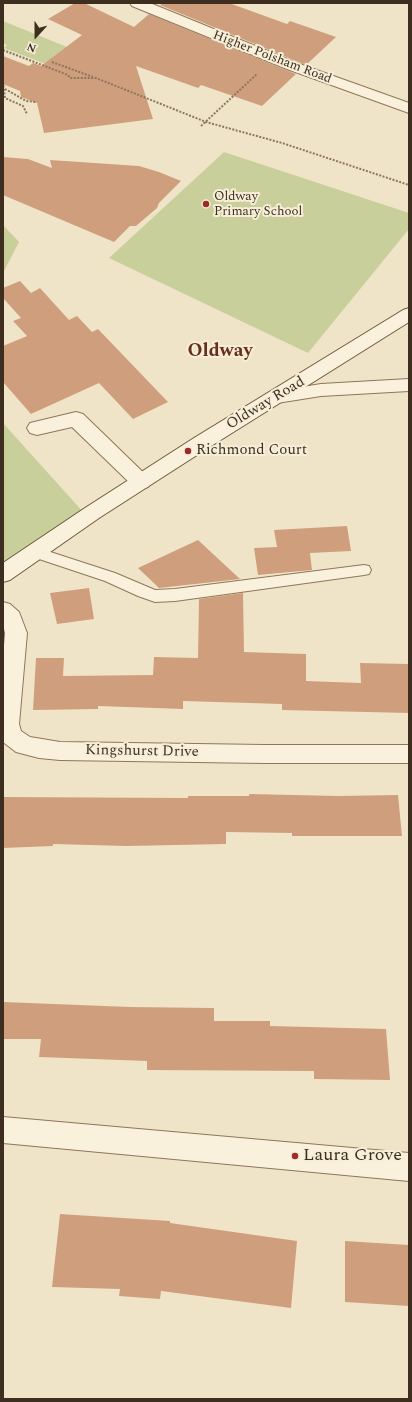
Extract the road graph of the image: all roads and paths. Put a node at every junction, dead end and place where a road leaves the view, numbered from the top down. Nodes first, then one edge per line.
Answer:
1 (148, 5) edge
2 (3, 50) edge
3 (274, 59) junction
4 (52, 62) dead end
5 (96, 78) junction
6 (4, 82) edge
7 (4, 89) junction
8 (36, 102) dead end
9 (409, 108) edge
10 (27, 114) dead end
11 (206, 122) junction
12 (201, 126) dead end
13 (409, 185) edge
14 (409, 314) edge
15 (409, 385) edge
16 (277, 397) junction
17 (37, 428) dead end
18 (141, 482) junction
19 (35, 552) junction
20 (364, 570) dead end
21 (3, 574) edge
22 (3, 610) edge
23 (409, 754) edge
24 (3, 1130) edge
25 (409, 1168) edge

1 - 3 street, Higher Polsham Road
2 - 5 path
3 - 9 street, Higher Polsham Road
3 - 11 path
4 - 5 path
5 - 11 path
6 - 7 path
7 - 8 path
7 - 10 path
11 - 12 path
11 - 13 path
14 - 16 street, Oldway Road
15 - 16 street
16 - 18 street, Oldway Road
17 - 18 street
18 - 19 street, Oldway Road
19 - 20 lane
19 - 21 street, Oldway Road
22 - 23 street, Kingshurst Drive
24 - 25 street

